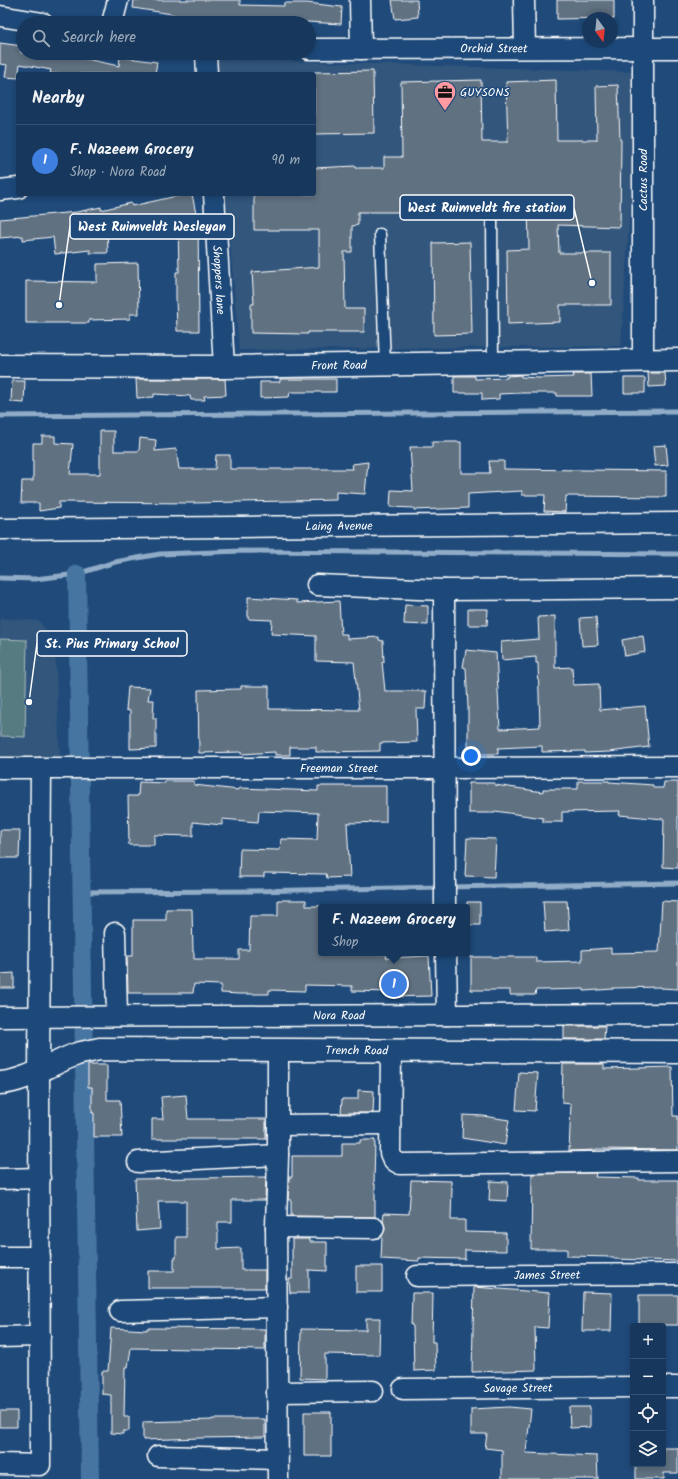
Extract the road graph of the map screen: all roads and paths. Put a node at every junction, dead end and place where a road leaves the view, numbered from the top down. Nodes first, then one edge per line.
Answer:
1 (118, 0) edge
2 (360, 0) edge
3 (524, 0) edge
4 (643, 0) edge
5 (0, 16) edge
6 (114, 16) edge
7 (16, 19) edge
8 (525, 48) junction
9 (643, 48) junction
10 (678, 48) edge
11 (316, 49) edge
12 (361, 49) junction
13 (207, 60) edge
14 (208, 72) edge
15 (16, 188) edge
16 (0, 190) edge
17 (214, 196) edge
18 (492, 220) dead end
19 (380, 234) dead end
20 (643, 360) junction
21 (678, 360) edge
22 (494, 362) junction
23 (385, 364) junction
24 (0, 366) edge
25 (224, 366) junction
26 (678, 523) edge
27 (0, 529) edge
28 (317, 585) dead end
29 (678, 588) edge
30 (444, 590) junction
31 (678, 767) edge
32 (0, 768) edge
33 (41, 768) junction
34 (444, 768) junction
35 (446, 904) edge
36 (115, 933) dead end
37 (446, 956) edge
38 (678, 1014) edge
39 (446, 1015) junction
40 (117, 1016) junction
41 (0, 1017) edge
42 (41, 1017) junction
43 (278, 1050) junction
44 (391, 1051) junction
45 (678, 1052) edge
46 (40, 1071) junction
47 (0, 1082) edge
48 (390, 1124) junction
49 (278, 1125) junction
50 (278, 1155) junction
51 (678, 1161) edge
52 (138, 1162) dead end
53 (40, 1178) junction
54 (0, 1179) edge
55 (276, 1227) junction
56 (374, 1228) dead end
57 (40, 1256) junction
58 (0, 1257) edge
59 (678, 1274) edge
60 (417, 1276) dead end
61 (277, 1308) junction
62 (120, 1311) dead end
63 (0, 1336) edge
64 (40, 1336) junction
65 (630, 1387) edge
66 (666, 1387) edge
67 (678, 1387) edge
68 (403, 1389) dead end
69 (373, 1391) dead end
70 (277, 1392) junction
71 (158, 1456) dead end
72 (278, 1459) junction
73 (0, 1464) edge
74 (278, 1479) edge

1 - 6 street
2 - 12 street
3 - 8 street
4 - 9 street, Cactus Road
5 - 7 street
8 - 9 street, Orchid Street
8 - 12 street, Orchid Street
9 - 10 street, Orchid Street
9 - 20 street, Cactus Road
11 - 12 street, Orchid Street
13 - 14 street
15 - 16 street
17 - 25 street, Shoppers lane
18 - 22 lane
19 - 23 lane
20 - 21 street, Front Road
20 - 22 street, Front Road
22 - 23 street, Front Road
23 - 25 street, Front Road
24 - 25 street, Front Road
26 - 27 street, Laing Avenue
28 - 30 street
29 - 30 street
30 - 34 street
31 - 34 street, Freeman Street
32 - 33 street, Freeman Street
33 - 34 street, Freeman Street
33 - 42 street
34 - 35 street
36 - 40 street
37 - 39 street
38 - 39 street, Nora Road
39 - 40 street, Nora Road
40 - 42 street, Nora Road
41 - 42 street, Nora Road
42 - 46 street
43 - 44 street, Trench Road
43 - 46 street, Trench Road
43 - 49 street
44 - 45 street, Trench Road
44 - 48 street
46 - 47 street, Trench Road
46 - 53 street
48 - 49 street
48 - 51 street
49 - 50 street
50 - 52 street
50 - 55 street
53 - 54 street
53 - 57 street
55 - 56 street
55 - 61 street
57 - 58 street
57 - 64 street
59 - 60 street, James Street
61 - 62 street
61 - 70 street
63 - 64 street
64 - 73 street
65 - 68 street, Savage Street
66 - 67 street
69 - 70 street
70 - 72 street
71 - 72 street
72 - 74 street

